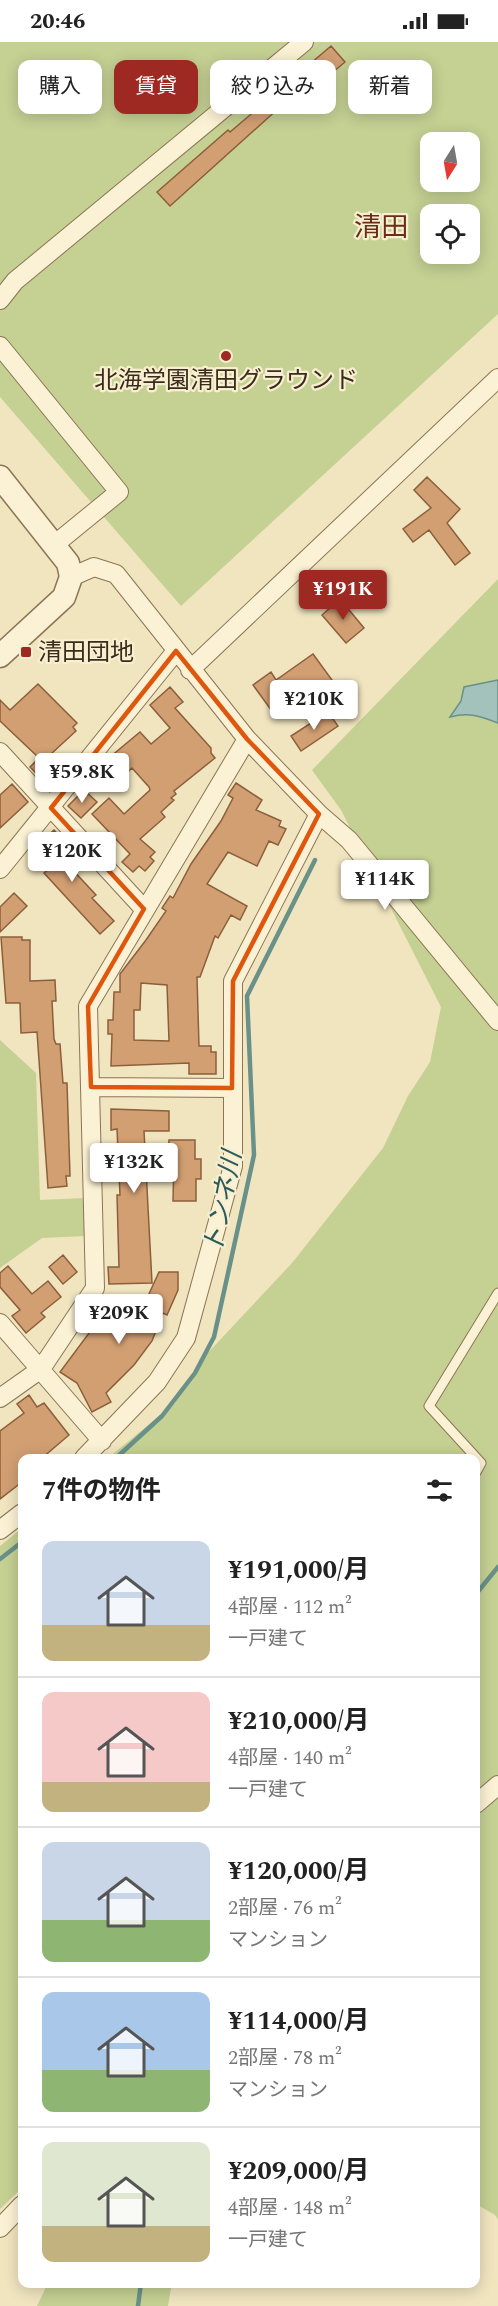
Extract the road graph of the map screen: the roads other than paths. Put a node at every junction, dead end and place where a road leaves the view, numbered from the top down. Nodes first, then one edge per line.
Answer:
1 (304, 42) edge
2 (0, 300) edge
3 (0, 346) edge
4 (498, 378) edge
5 (0, 477) edge
6 (54, 545) junction
7 (70, 570) junction
8 (176, 651) junction
9 (0, 656) edge
10 (190, 670) junction
11 (247, 739) junction
12 (0, 752) edge
13 (51, 808) junction
14 (319, 814) junction
15 (0, 869) edge
16 (144, 909) junction
17 (498, 1022) edge
18 (91, 1087) junction
19 (232, 1088) junction
20 (498, 1293) edge
21 (0, 1323) edge
22 (40, 1369) junction
23 (0, 1398) edge
24 (102, 1441) junction
25 (88, 1454) edge
26 (473, 1454) edge
27 (18, 1516) edge
28 (0, 1530) edge
29 (498, 1785) edge
30 (480, 1801) edge
31 (18, 2209) edge
32 (0, 2228) edge

1 - 2 street
3 - 6 street
4 - 10 street
5 - 6 street
6 - 7 street
7 - 8 street
7 - 9 street
8 - 10 street
8 - 13 street
10 - 11 street
11 - 14 street
11 - 16 street
12 - 13 street
13 - 15 street
13 - 16 street
14 - 17 street
14 - 19 street
16 - 18 street
18 - 19 street
18 - 22 street
19 - 24 street
20 - 26 lane
21 - 22 street
22 - 23 street
22 - 24 street
24 - 25 street
27 - 28 street
29 - 30 street
31 - 32 street

